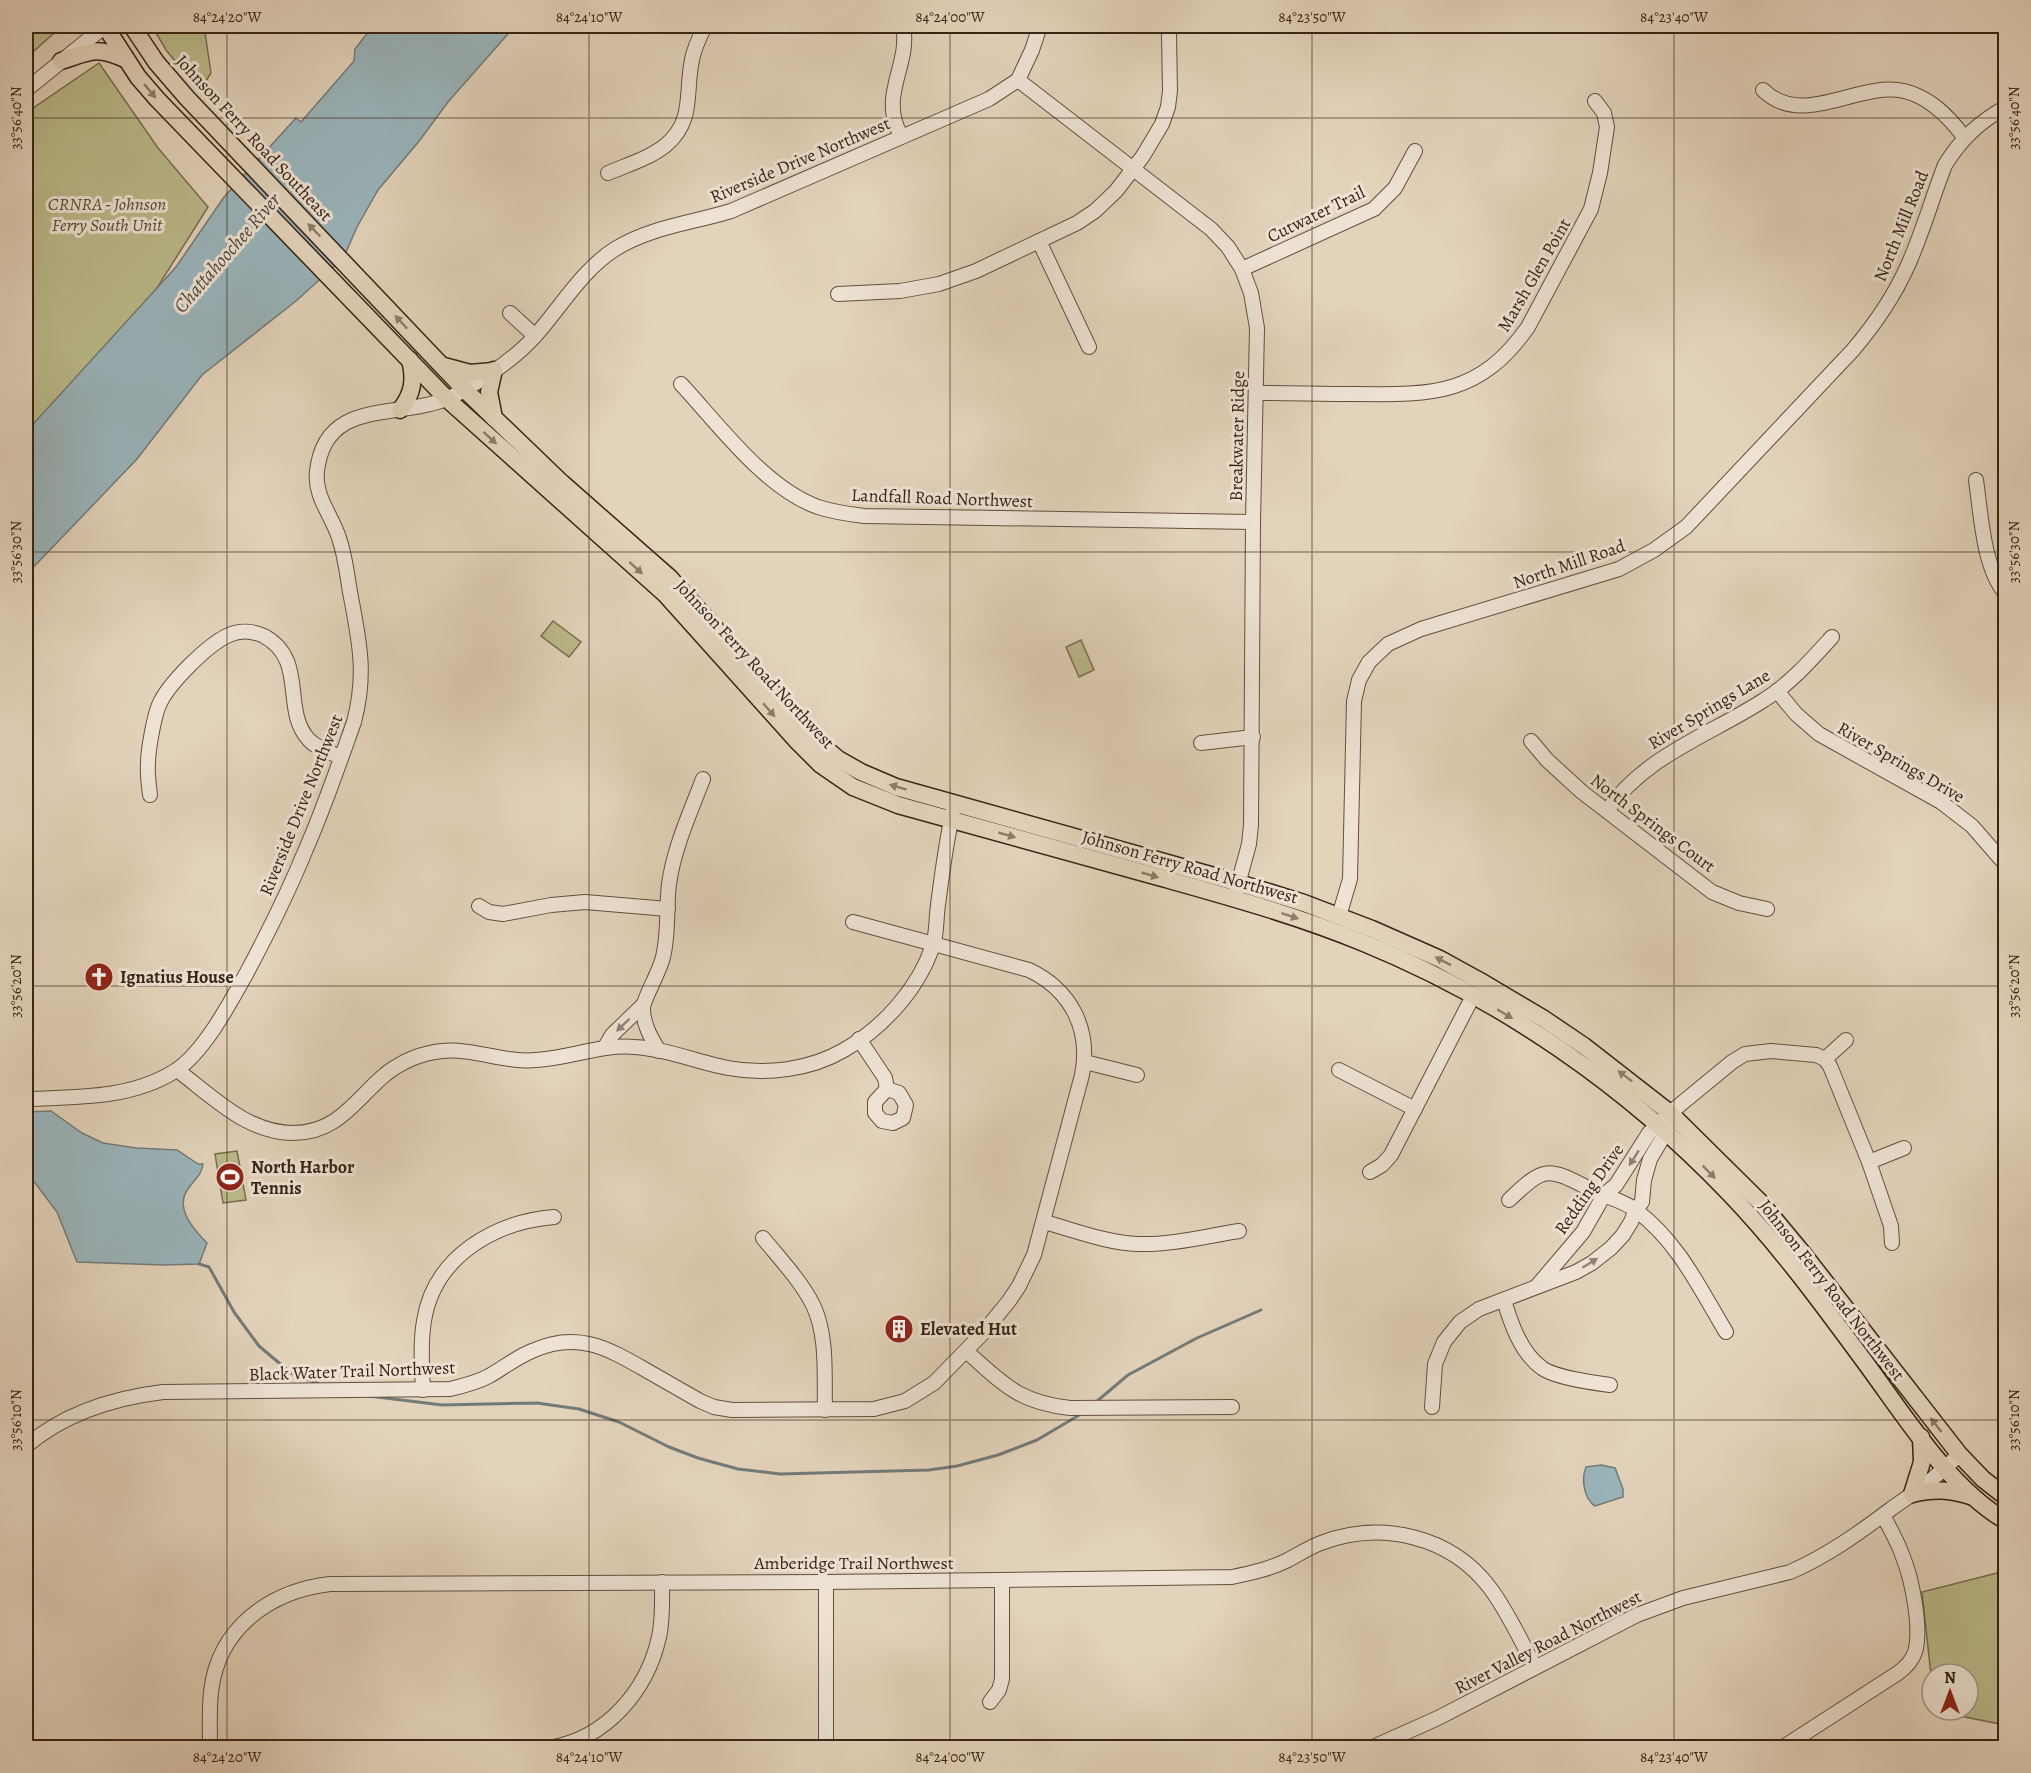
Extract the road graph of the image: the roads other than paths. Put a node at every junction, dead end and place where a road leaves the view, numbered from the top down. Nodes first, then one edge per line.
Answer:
1 (105, 26) edge
2 (132, 26) edge
3 (705, 26) edge
4 (903, 26) edge
5 (1040, 26) edge
6 (1169, 35) dead end
7 (127, 60) junction
8 (61, 61) junction
9 (1018, 80) junction
10 (26, 90) edge
11 (1763, 90) dead end
12 (1595, 100) dead end
13 (2006, 107) edge
14 (901, 136) junction
15 (1964, 137) junction
16 (1415, 151) dead end
17 (1133, 168) junction
18 (608, 173) dead end
19 (1039, 241) junction
20 (1242, 269) junction
21 (354, 272) joint
22 (838, 294) dead end
23 (510, 313) dead end
24 (535, 336) junction
25 (1089, 347) dead end
26 (410, 360) junction
27 (441, 364) junction
28 (494, 371) junction
29 (681, 384) dead end
30 (465, 389) junction
31 (1256, 393) junction
32 (447, 399) junction
33 (400, 410) junction
34 (494, 419) junction
35 (1976, 480) dead end
36 (1252, 522) junction
37 (2006, 594) edge
38 (1832, 637) dead end
39 (1777, 691) junction
40 (1253, 737) junction
41 (1531, 741) dead end
42 (1201, 743) dead end
43 (341, 758) junction
44 (703, 779) dead end
45 (150, 795) dead end
46 (952, 811) junction
47 (1607, 811) junction
48 (2006, 865) edge
49 (1237, 891) junction
50 (478, 906) dead end
51 (668, 909) junction
52 (1767, 909) dead end
53 (1339, 916) junction
54 (853, 922) dead end
55 (933, 944) junction
56 (1473, 996) junction
57 (643, 1005) junction
58 (859, 1039) junction
59 (1846, 1040) dead end
60 (605, 1047) junction
61 (659, 1051) junction
62 (1826, 1059) junction
63 (1085, 1062) junction
64 (177, 1070) junction
65 (1339, 1070) dead end
66 (1137, 1075) dead end
67 (887, 1089) dead end
68 (26, 1099) edge
69 (1415, 1109) junction
70 (1676, 1111) junction
71 (1662, 1129) junction
72 (1904, 1148) dead end
73 (1869, 1162) junction
74 (1370, 1172) dead end
75 (1604, 1195) junction
76 (1509, 1200) dead end
77 (1636, 1209) junction
78 (554, 1216) dead end
79 (1044, 1222) junction
80 (1239, 1231) dead end
81 (763, 1238) dead end
82 (1892, 1243) dead end
83 (1537, 1286) junction
84 (1504, 1300) junction
85 (1726, 1332) dead end
86 (966, 1351) junction
87 (1610, 1385) dead end
88 (423, 1390) junction
89 (1232, 1407) dead end
90 (1432, 1407) dead end
91 (825, 1410) junction
92 (1920, 1436) junction
93 (26, 1446) edge
94 (1959, 1454) junction
95 (1945, 1469) junction
96 (1912, 1494) junction
97 (1971, 1496) junction
98 (2006, 1497) edge
99 (2006, 1511) edge
100 (1883, 1515) junction
101 (2006, 1521) edge
102 (1002, 1580) junction
103 (662, 1582) junction
104 (825, 1582) junction
105 (1535, 1667) junction
106 (990, 1702) dead end
107 (210, 1748) edge
108 (549, 1748) edge
109 (826, 1748) edge
110 (1371, 1748) edge
111 (1782, 1748) edge

1 - 7 main road
1 - 8 street
21 -> 2 main road, Johnson Ferry Road Southeast
3 - 18 street
4 - 14 street
5 - 9 street
6 - 17 street
7 - 8 main road
7 -> 26 main road, Johnson Ferry Road Northwest
8 - 10 street
9 - 14 street, Riverside Drive Northwest
9 - 17 street, Breakwater Ridge
11 - 15 street
12 - 31 street, Marsh Glen Point
13 - 15 street, North Mill Road
14 - 24 street, Riverside Drive Northwest
15 - 53 street, North Mill Road
16 - 20 street, Cutwater Trail
17 - 19 street
17 - 20 street, Breakwater Ridge
19 - 22 street
19 - 25 street
20 - 31 street, Breakwater Ridge
27 -> 21 main road, Johnson Ferry Road Northwest
23 - 24 street
24 - 28 street, Riverside Drive Northwest
26 - 32 main road, Johnson Ferry Road Northwest
26 - 33 main road
27 - 28 main road
27 - 30 main road, Johnson Ferry Road Northwest
28 - 30 street, Riverside Drive Northwest
28 - 34 main road
29 - 36 street, Landfall Road Northwest
30 - 32 street, Riverside Drive Northwest
30 - 34 main road, Johnson Ferry Road Northwest
31 - 36 street, Breakwater Ridge
32 - 33 street, Riverside Drive Northwest
32 -> 46 main road, Johnson Ferry Road Northwest
33 - 43 street, Riverside Drive Northwest
46 -> 34 main road, Johnson Ferry Road Northwest
35 - 37 street
36 - 40 street, Breakwater Ridge
38 - 39 street, River Springs Lane
39 - 47 street, River Springs Lane
39 - 48 street, River Springs Drive
40 - 42 street
40 - 49 street, Breakwater Ridge
41 - 47 street, North Springs Court
43 - 45 street
43 - 64 street, Riverside Drive Northwest
44 - 51 street
46 - 49 main road, Johnson Ferry Road Northwest
46 - 55 street
47 - 52 street, North Springs Court
49 - 53 main road, Johnson Ferry Road Northwest
49 -> 56 main road, Johnson Ferry Road Northwest
50 - 51 street
51 - 57 street
70 -> 53 main road, Johnson Ferry Road Northwest
54 - 55 street, Black Water Trail Northwest
55 - 58 street
55 - 63 street, Black Water Trail Northwest
56 - 69 street
56 -> 71 main road, Johnson Ferry Road Northwest
57 -> 60 street
57 - 61 street
58 - 61 street
58 - 67 street
59 - 62 street
60 - 61 street
60 - 64 street
62 - 70 street, Redding Drive
62 - 73 street
63 - 66 street
63 - 79 street, Black Water Trail Northwest
64 - 68 street, Riverside Drive Northwest
65 - 69 street
69 - 74 street
70 - 71 street, Redding Drive
94 -> 70 main road, Johnson Ferry Road Northwest
71 -> 75 street, Redding Drive
71 - 77 street, Redding Drive
71 -> 92 main road, Johnson Ferry Road Northwest
72 - 73 street
73 - 82 street
75 - 76 street
75 - 77 street
75 - 83 street, Redding Drive
83 -> 77 street, Redding Drive
77 - 85 street
78 - 88 street
79 - 80 street
79 - 86 street, Black Water Trail Northwest
81 - 91 street
83 - 84 street, Redding Drive
84 - 87 street
84 - 90 street, Redding Drive
86 - 89 street
86 - 91 street, Black Water Trail Northwest
88 - 91 street, Black Water Trail Northwest
88 - 93 street, Black Water Trail Northwest
92 - 95 main road, Johnson Ferry Road Northwest
92 - 96 main road
94 - 95 street, River Valley Road Northwest
94 - 98 main road, Johnson Ferry Road Northwest
95 - 96 street, River Valley Road Northwest
95 - 97 main road, Johnson Ferry Road Northwest
95 - 99 main road
96 - 97 main road
96 - 100 street, River Valley Road Northwest
97 - 101 main road, Johnson Ferry Road Northwest
100 - 105 street, River Valley Road Northwest
100 - 111 street
102 - 104 street, Amberidge Trail Northwest
102 - 105 street, Amberidge Trail Northwest
102 - 106 street
103 - 104 street, Amberidge Trail Northwest
103 - 107 street, Amberidge Trail Northwest
103 - 108 street
104 - 109 street
105 - 110 street, River Valley Road Northwest

